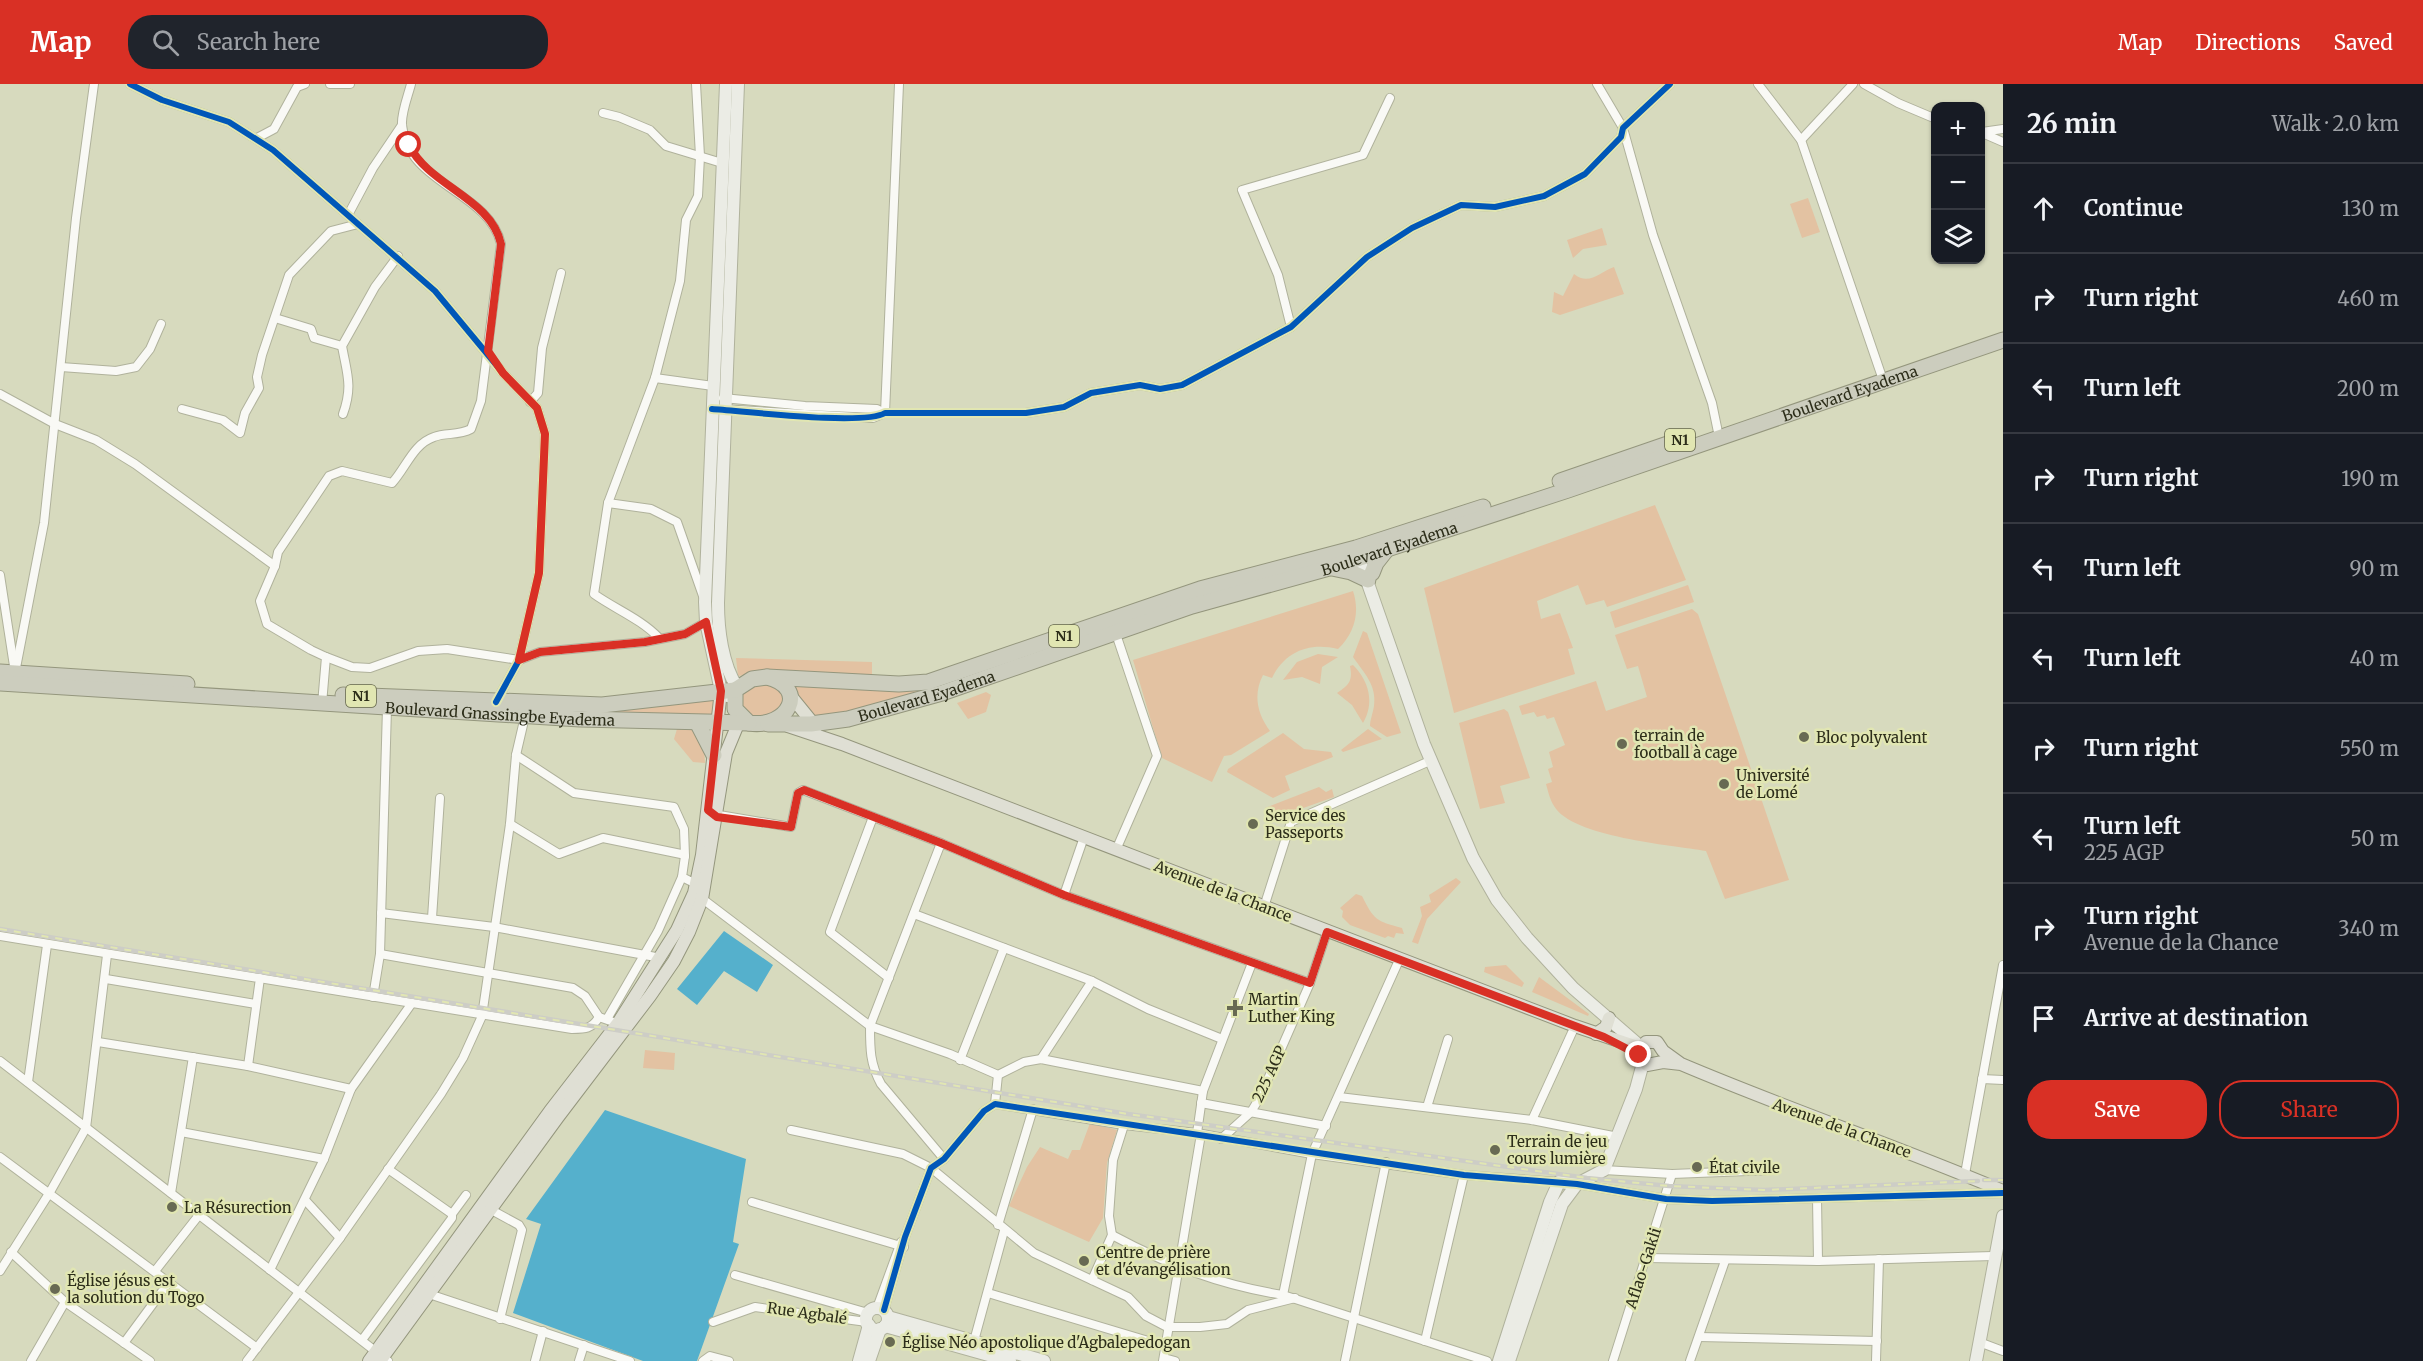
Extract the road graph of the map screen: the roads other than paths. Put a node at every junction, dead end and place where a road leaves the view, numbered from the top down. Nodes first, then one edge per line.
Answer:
1 (94, 84) edge
2 (130, 84) edge
3 (330, 84) edge
4 (350, 84) edge
5 (411, 84) edge
6 (696, 84) edge
7 (726, 84) edge
8 (738, 84) edge
9 (899, 84) edge
10 (1597, 84) edge
11 (1670, 84) edge
12 (1758, 84) edge
13 (1853, 84) edge
14 (1864, 84) edge
15 (299, 85) edge
16 (1390, 98) dead end
17 (603, 113) dead end
18 (1931, 117) edge
19 (402, 125) junction
20 (1623, 128) junction
21 (2003, 129) edge
22 (1985, 131) edge
23 (1985, 134) edge
24 (257, 138) junction
25 (1801, 140) junction
26 (2003, 142) edge
27 (700, 156) junction
28 (723, 163) junction
29 (348, 215) junction
30 (358, 224) junction
31 (398, 256) junction
32 (561, 273) dead end
33 (274, 318) junction
34 (161, 324) dead end
35 (1291, 327) junction
36 (2003, 330) edge
37 (2003, 340) edge
38 (342, 346) junction
39 (488, 351) junction
40 (61, 367) junction
41 (1881, 376) junction
42 (655, 378) junction
43 (0, 394) edge
44 (717, 400) junction
45 (530, 402) junction
46 (183, 409) dead end
47 (885, 413) junction
48 (343, 414) dead end
49 (55, 424) junction
50 (1719, 432) junction
51 (608, 503) junction
52 (1387, 549) junction
53 (1361, 552) junction
54 (275, 566) junction
55 (1329, 568) junction
56 (0, 575) edge
57 (1370, 580) junction
58 (705, 602) junction
59 (706, 622) junction
60 (1115, 631) junction
61 (659, 638) junction
62 (718, 652) junction
63 (326, 657) junction
64 (519, 660) junction
65 (767, 677) junction
66 (7, 678) edge
67 (731, 692) junction
68 (790, 695) junction
69 (323, 699) junction
70 (496, 702) junction
71 (387, 708) junction
72 (526, 710) junction
73 (698, 724) junction
74 (717, 724) junction
75 (743, 724) junction
76 (768, 724) junction
77 (812, 724) junction
78 (784, 725) junction
79 (842, 744) junction
80 (516, 755) junction
81 (714, 755) junction
82 (1432, 760) junction
83 (440, 798) dead end
84 (713, 814) junction
85 (873, 817) junction
86 (510, 824) junction
87 (1084, 837) junction
88 (941, 843) junction
89 (1116, 850) junction
90 (685, 856) junction
91 (682, 877) junction
92 (697, 892) junction
93 (1064, 895) junction
94 (1264, 907) junction
95 (381, 913) junction
96 (914, 914) junction
97 (432, 918) junction
98 (494, 927) junction
99 (1327, 932) junction
100 (0, 936) edge
101 (47, 945) junction
102 (1004, 948) junction
103 (380, 954) junction
104 (107, 955) junction
105 (644, 955) junction
106 (1400, 958) junction
107 (667, 960) junction
108 (1252, 963) junction
109 (2003, 965) edge
110 (488, 973) junction
111 (260, 978) junction
112 (889, 978) junction
113 (106, 979) junction
114 (1092, 981) junction
115 (1310, 983) junction
116 (373, 997) junction
117 (412, 1003) junction
118 (256, 1004) junction
119 (482, 1016) junction
120 (1609, 1018) junction
121 (612, 1022) junction
122 (870, 1026) junction
123 (1575, 1026) junction
124 (1600, 1035) junction
125 (1222, 1039) junction
126 (1448, 1039) dead end
127 (98, 1042) junction
128 (1663, 1051) junction
129 (1645, 1055) junction
130 (193, 1057) junction
131 (1041, 1059) junction
132 (960, 1060) junction
133 (0, 1061) edge
134 (1681, 1064) junction
135 (248, 1066) junction
136 (998, 1075) junction
137 (1982, 1079) junction
138 (2003, 1080) edge
139 (28, 1082) junction
140 (351, 1089) junction
141 (1203, 1091) junction
142 (1339, 1097) junction
143 (1201, 1103) junction
144 (995, 1104) junction
145 (1427, 1107) junction
146 (1033, 1109) junction
147 (1251, 1112) junction
148 (1532, 1120) junction
149 (1124, 1125) junction
150 (1326, 1126) junction
151 (86, 1128) junction
152 (791, 1130) dead end
153 (181, 1132) junction
154 (1199, 1133) junction
155 (1618, 1137) junction
156 (1221, 1139) junction
157 (1312, 1154) junction
158 (0, 1157) edge
159 (324, 1159) junction
160 (944, 1159) junction
161 (1386, 1162) junction
162 (931, 1168) junction
163 (388, 1169) junction
164 (1604, 1170) junction
165 (1773, 1170) dead end
166 (1672, 1174) junction
167 (1965, 1174) junction
168 (1464, 1175) junction
169 (1559, 1182) junction
170 (1577, 1184) junction
171 (50, 1192) junction
172 (2003, 1192) edge
173 (171, 1193) junction
174 (466, 1195) dead end
175 (1817, 1198) junction
176 (1665, 1199) junction
177 (305, 1200) junction
178 (752, 1202) dead end
179 (487, 1207) junction
180 (452, 1214) junction
181 (199, 1215) junction
182 (2003, 1216) edge
183 (1001, 1228) junction
184 (1112, 1235) junction
185 (340, 1238) junction
186 (902, 1243) junction
187 (11, 1252) junction
188 (1994, 1256) junction
189 (1647, 1258) junction
190 (1879, 1259) junction
191 (1725, 1261) junction
192 (1818, 1261) junction
193 (1177, 1268) junction
194 (270, 1270) junction
195 (0, 1271) edge
196 (156, 1271) junction
197 (735, 1275) dead end
198 (1092, 1280) junction
199 (169, 1282) junction
200 (300, 1292) junction
201 (988, 1293) junction
202 (429, 1294) junction
203 (1283, 1294) junction
204 (1295, 1298) junction
205 (65, 1302) junction
206 (1355, 1317) junction
207 (500, 1319) junction
208 (877, 1319) junction
209 (713, 1322) dead end
210 (1167, 1327) junction
211 (543, 1331) junction
212 (1699, 1337) junction
213 (362, 1340) junction
214 (974, 1341) junction
215 (1425, 1341) junction
216 (1877, 1341) junction
217 (1979, 1342) junction
218 (124, 1343) junction
219 (584, 1345) junction
220 (1165, 1346) junction
221 (257, 1348) junction
222 (2003, 1352) edge
223 (379, 1358) edge
224 (1022, 1358) edge
225 (1164, 1359) edge
226 (31, 1361) edge
227 (150, 1361) edge
228 (247, 1361) edge
229 (535, 1361) edge
230 (579, 1361) edge
231 (630, 1361) edge
232 (703, 1361) edge
233 (729, 1361) edge
234 (859, 1361) edge
235 (869, 1361) edge
236 (1010, 1361) edge
237 (1044, 1361) edge
238 (1175, 1361) edge
239 (1345, 1361) edge
240 (1487, 1361) edge
241 (1499, 1361) edge
242 (1509, 1361) edge
243 (1613, 1361) edge
244 (1690, 1361) edge
245 (1876, 1361) edge
246 (1976, 1361) edge

1 - 40 street
2 - 24 street
3 - 4 street
5 - 19 street
6 - 27 street
7 - 28 street
8 - 44 street
9 - 47 street
10 - 20 street
11 - 20 street
12 - 25 street
13 - 25 street
14 - 18 street
15 - 24 street
16 - 35 street
17 - 27 street
19 - 29 street
19 - 39 street
20 - 35 street
20 - 50 street
21 - 22 street
23 - 26 street
24 - 29 street
25 - 41 street
27 - 28 street
27 - 42 street
28 - 44 street
29 - 30 street
30 - 31 street
30 - 33 street
31 - 38 street
31 - 39 street
32 - 45 street
33 - 38 street
33 - 46 street
34 - 40 street
35 - 47 street
36 - 41 highway, Boulevard Eyadema / N1
37 - 41 highway, Boulevard Eyadema / N1
38 - 48 street
39 - 45 street
39 - 54 street
40 - 49 street
41 - 50 highway, Boulevard Eyadema / N1
42 - 44 street
42 - 51 street
43 - 49 street
44 - 47 street
44 - 58 street
44 - 62 street
45 - 64 street
49 - 54 street
49 - 66 street
50 - 52 highway, Boulevard Eyadema / N1
50 - 53 highway, Boulevard Eyadema / N1
51 - 58 street
51 - 61 street
52 - 53 highway, Boulevard Eyadema / N1
52 - 57 highway
53 - 55 highway, Boulevard Eyadema / N1
53 - 57 street
53 - 65 highway, Boulevard Eyadema / N1
54 - 63 street
55 - 57 highway
55 - 60 highway, Boulevard Eyadema / N1
56 - 66 street
57 - 82 street
58 - 59 street
59 - 61 street
59 - 62 street
60 - 77 highway, Boulevard Eyadema / N1
60 - 89 street
61 - 64 street
62 - 67 street
63 - 64 street
63 - 69 street
64 - 70 street
65 - 67 highway, N1
65 - 68 highway
66 - 69 highway, Boulevard Gnassingbe Eyadema / N1
67 - 72 highway, Boulevard Gnassingbe Eyadema / N1
67 - 74 main road
67 - 75 highway
68 - 76 highway
68 - 77 main road
69 - 70 highway, Boulevard Gnassingbe Eyadema / N1
69 - 71 highway, Boulevard Gnassingbe Eyadema / N1
70 - 72 highway, Boulevard Gnassingbe Eyadema / N1
71 - 72 highway, Boulevard Gnassingbe Eyadema / N1
71 - 95 street
72 - 73 highway, Boulevard Gnassingbe Eyadema / N1
72 - 80 street
73 - 74 highway, Boulevard Gnassingbe Eyadema / N1
73 - 81 highway
74 - 75 highway, Boulevard Gnassingbe Eyadema / N1
74 - 81 main road
75 - 76 highway, N1
75 - 84 main road
76 - 78 highway, Boulevard Eyadema / N1
77 - 78 highway, Boulevard Eyadema / N1
77 - 79 main road
78 - 79 main road
79 - 87 main road, Avenue de la Chance
80 - 86 street
80 - 90 street
81 - 84 main road
82 - 94 street
82 - 120 street
83 - 97 street
84 - 85 street
84 - 92 main road
85 - 88 street
85 - 112 street
86 - 90 street
86 - 98 street
87 - 89 main road, Avenue de la Chance
87 - 93 street
88 - 93 street
88 - 96 street
89 - 94 main road, Avenue de la Chance
90 - 91 street
91 - 92 street
91 - 105 street
92 - 107 main road
92 - 122 street
93 - 108 street
94 - 99 main road, Avenue de la Chance
95 - 97 street
95 - 103 street
96 - 102 street
96 - 112 street
97 - 98 street
98 - 105 street
98 - 110 street
99 - 106 main road, Avenue de la Chance
99 - 115 street, 225 AGP
100 - 101 street
101 - 104 street
101 - 139 street
102 - 114 street
102 - 132 street
103 - 110 street
103 - 116 street
104 - 111 street
104 - 113 street
105 - 107 street
105 - 121 street
106 - 123 main road, Avenue de la Chance
106 - 142 street
107 - 121 main road
108 - 115 street
108 - 125 street
109 - 137 street
110 - 119 street
110 - 121 street
111 - 116 street
111 - 118 street
112 - 122 street
113 - 118 street
113 - 127 street
114 - 125 street
114 - 131 street
115 - 147 street, 225 AGP
116 - 117 street
117 - 119 street
117 - 140 street
118 - 135 street
119 - 121 street
119 - 163 street
120 - 124 main road
120 - 129 street
121 - 179 main road
122 - 132 street
122 - 160 street
123 - 124 main road, Avenue de la Chance
123 - 148 street
124 - 129 main road, Avenue de la Chance
125 - 141 street
126 - 145 street
127 - 130 street
127 - 151 street
128 - 129 main road
128 - 129 main road, Avenue de la Chance
128 - 134 main road, Avenue de la Chance
129 - 134 main road, Avenue de la Chance
129 - 155 street
130 - 135 street
130 - 153 street
131 - 136 street
131 - 141 street
132 - 136 street
133 - 139 street
134 - 167 main road, Avenue de la Chance
135 - 140 street
136 - 144 street
137 - 138 street
137 - 167 street
139 - 151 street
140 - 159 street
141 - 143 street
142 - 145 street
142 - 150 street
143 - 147 street
143 - 154 street
144 - 146 street
144 - 160 street
145 - 148 street
146 - 149 street
146 - 183 street
147 - 150 street
147 - 156 street, 225 AGP
148 - 155 street
149 - 154 street
149 - 184 street
150 - 157 street
151 - 171 street
151 - 173 street
152 - 162 street
153 - 159 street
153 - 173 street
154 - 156 street
154 - 193 street
155 - 164 street
156 - 157 street
157 - 161 street
157 - 203 street
158 - 171 street
159 - 177 street
160 - 162 street
161 - 168 street
161 - 206 street
162 - 183 street
162 - 186 street
163 - 180 street
163 - 185 street
164 - 166 street
164 - 170 street
165 - 166 street
166 - 176 street, Aflao-Gakli
167 - 172 main road, Avenue de la Chance
168 - 169 street
168 - 215 street
169 - 170 street
169 - 241 street
170 - 176 street
170 - 242 street
171 - 187 street
171 - 196 street
172 - 175 street
173 - 181 street
174 - 180 street
175 - 176 street
175 - 192 street
176 - 189 street, Aflao-Gakli
177 - 185 street
177 - 194 street
178 - 186 street
179 - 202 main road
179 - 207 street
179 - 223 main road
180 - 213 street
181 - 194 street
181 - 196 street
182 - 188 street
183 - 198 street
183 - 201 street
184 - 193 street
184 - 198 street
185 - 200 street
186 - 208 street
187 - 195 street
187 - 205 street
188 - 190 street
188 - 217 street
189 - 191 street
189 - 243 street, Aflao-Gakli
190 - 192 street
190 - 216 street
191 - 192 street
191 - 212 street
193 - 203 street
193 - 210 street
194 - 200 street
196 - 199 street
197 - 208 street, Rue Agbalé
198 - 210 street
199 - 218 street
199 - 221 street
200 - 213 street
200 - 221 street
201 - 214 street
201 - 220 street
202 - 207 street
202 - 223 main road
203 - 204 street
204 - 206 street
204 - 210 street
205 - 218 street
205 - 226 street
206 - 215 street
206 - 239 street
207 - 211 street
208 - 209 street, Rue Agbalé
208 - 214 street
208 - 234 street
208 - 235 street
208 - 236 street
210 - 220 street
211 - 219 street
211 - 229 street
212 - 216 street
212 - 244 street
213 - 223 street
214 - 224 street
215 - 240 street
216 - 245 street
217 - 222 street
217 - 246 street
218 - 227 street
219 - 230 street
219 - 231 street
220 - 225 street
221 - 228 street
224 - 237 street
225 - 238 street
232 - 233 street

